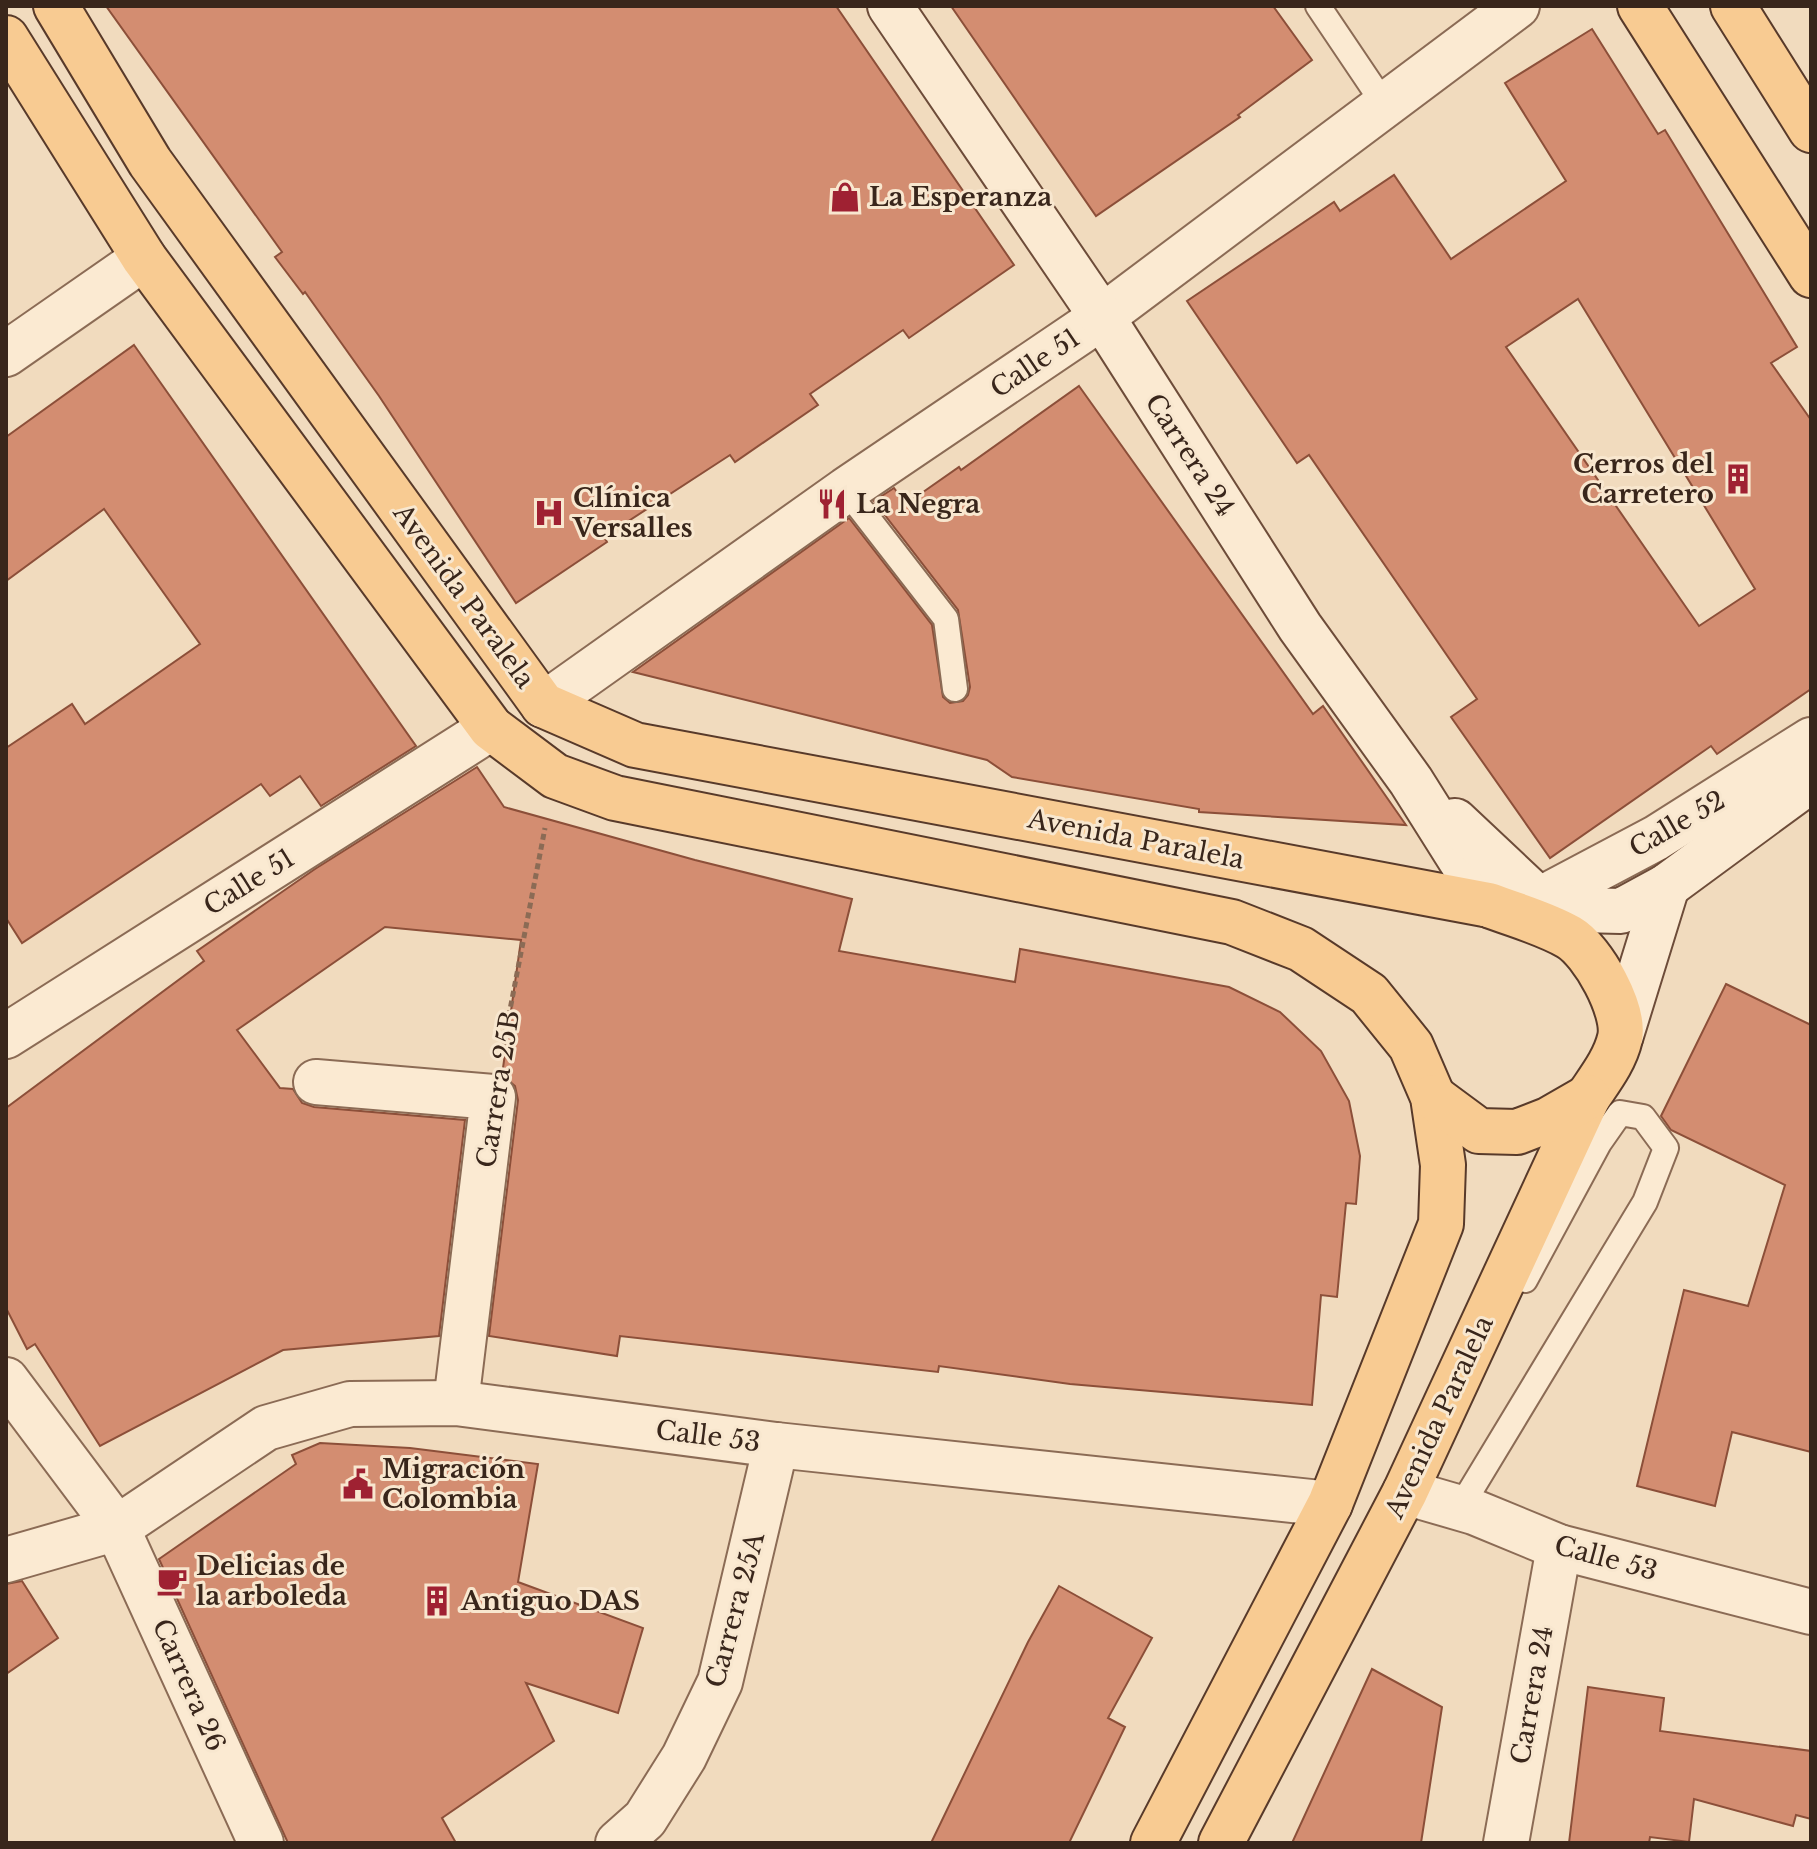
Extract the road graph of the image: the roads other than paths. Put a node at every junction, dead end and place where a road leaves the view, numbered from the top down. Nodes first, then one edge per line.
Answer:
1 (56, 6) edge
2 (890, 6) edge
3 (1318, 6) edge
4 (1517, 6) edge
5 (1640, 6) edge
6 (1733, 6) edge
7 (6, 38) edge
8 (1384, 104) junction
9 (1811, 130) edge
10 (144, 258) junction
11 (1811, 275) edge
12 (1102, 317) junction
13 (6, 354) edge
14 (846, 490) junction
15 (955, 689) dead end
16 (543, 705) junction
17 (491, 728) junction
18 (1811, 740) edge
19 (1811, 780) edge
20 (1411, 781) junction
21 (1667, 886) junction
22 (1539, 900) junction
23 (1489, 905) junction
24 (1621, 1035) junction
25 (6, 1036) edge
26 (316, 1082) dead end
27 (1433, 1097) junction
28 (1588, 1097) junction
29 (1465, 1363) junction
30 (6, 1380) edge
31 (456, 1403) junction
32 (776, 1445) junction
33 (1405, 1492) junction
34 (1330, 1504) junction
35 (1460, 1508) junction
36 (117, 1528) junction
37 (1559, 1547) junction
38 (6, 1560) edge
39 (1811, 1612) edge
40 (261, 1843) edge
41 (618, 1843) edge
42 (1153, 1843) edge
43 (1221, 1843) edge
44 (1506, 1843) edge

1 - 16 main road, Avenida Paralela
2 - 12 street, Carrera 24
3 - 8 lane
4 - 8 street, Calle 51
5 - 11 main road
6 - 9 main road
7 - 10 main road
8 - 12 street, Calle 51
10 - 13 street
10 - 17 main road
12 - 14 street, Calle 51
12 - 20 street, Carrera 24
14 - 15 lane
14 - 16 street, Calle 51
16 - 23 main road, Avenida Paralela
17 - 25 street, Calle 51
17 - 27 main road
18 - 22 street, Calle 52
19 - 21 street, Calle 52
20 - 22 street, Calle 52
20 - 23 street, Carrera 24
21 - 22 street, Calle 52
21 - 24 street, Calle 52
23 - 24 main road, Avenida Paralela
24 - 28 main road, Avenida Paralela
26 - 31 street, Carrera 25B
27 - 28 main road
27 - 34 main road
28 - 29 main road, Avenida Paralela
29 - 33 main road, Avenida Paralela
29 - 35 lane
30 - 36 street, Carrera 26
31 - 32 street, Calle 53
31 - 36 street, Calle 53
32 - 34 street, Calle 53
32 - 41 street, Carrera 25A
33 - 35 street, Calle 53
33 - 43 main road, Avenida Paralela
34 - 42 main road
35 - 37 street, Calle 53
36 - 38 street
36 - 40 street, Carrera 26
37 - 39 street, Calle 53
37 - 44 street, Carrera 24

